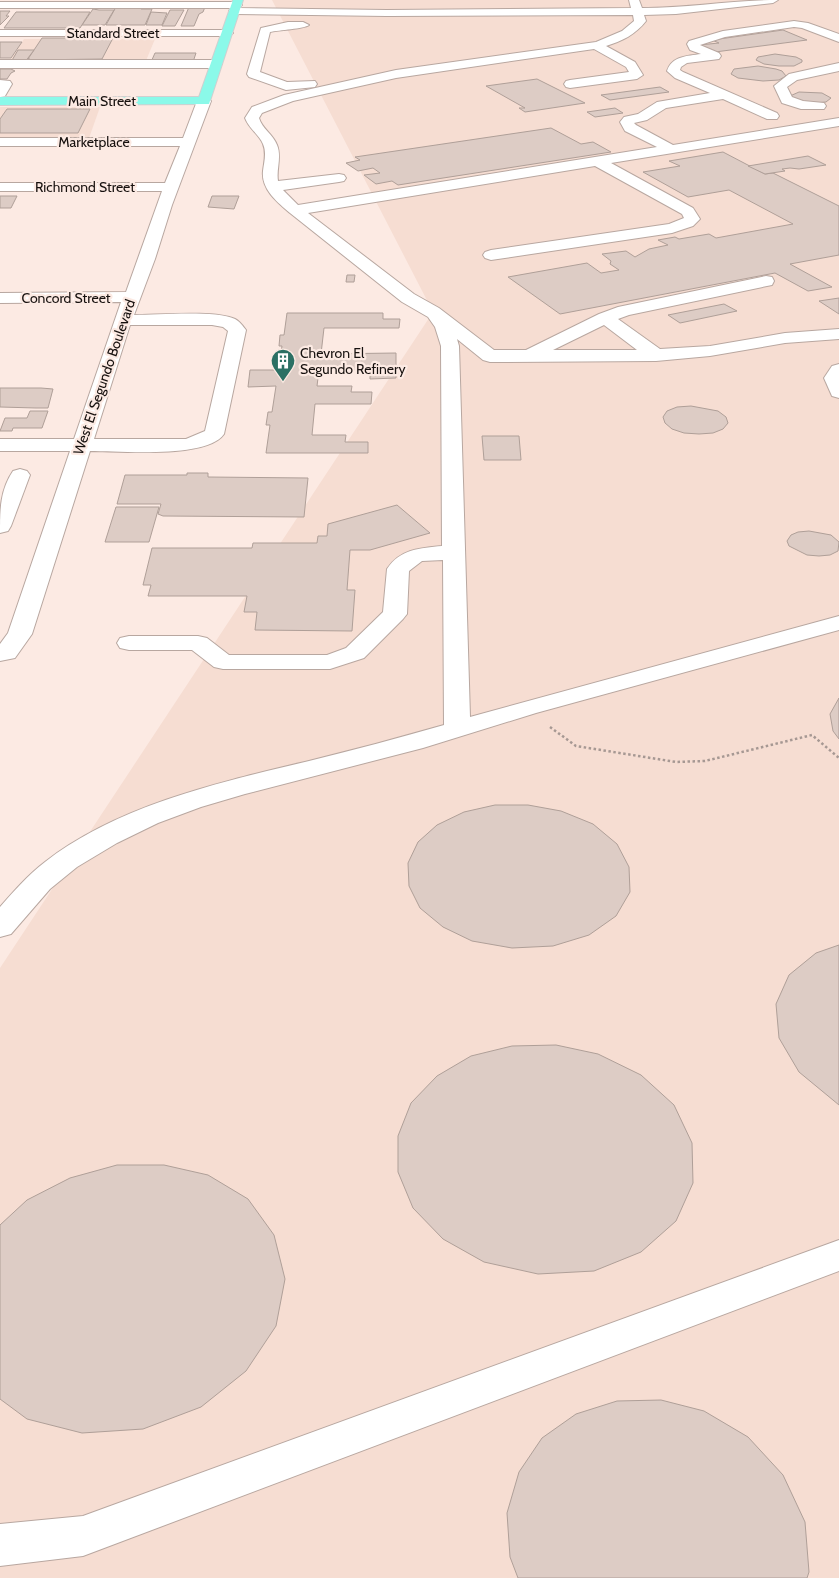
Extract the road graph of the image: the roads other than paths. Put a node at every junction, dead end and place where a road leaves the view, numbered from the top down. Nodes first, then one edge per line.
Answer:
1 (773, 0) edge
2 (75, 3) edge
3 (105, 3) edge
4 (135, 3) edge
5 (705, 4) edge
6 (236, 5) edge
7 (0, 6) edge
8 (636, 6) edge
9 (313, 25) dead end
10 (0, 33) edge
11 (227, 33) junction
12 (839, 38) edge
13 (595, 45) junction
14 (0, 64) edge
15 (216, 64) junction
16 (839, 67) edge
17 (0, 84) edge
18 (570, 84) dead end
19 (339, 87) junction
20 (0, 93) edge
21 (724, 95) junction
22 (0, 101) edge
23 (204, 101) junction
24 (819, 106) dead end
25 (772, 116) dead end
26 (839, 122) edge
27 (808, 127) junction
28 (831, 137) dead end
29 (0, 142) edge
30 (188, 142) junction
31 (671, 149) junction
32 (597, 161) junction
33 (339, 178) dead end
34 (0, 187) edge
35 (171, 187) junction
36 (274, 187) junction
37 (295, 210) junction
38 (491, 255) dead end
39 (766, 281) dead end
40 (132, 297) junction
41 (0, 298) edge
42 (434, 312) junction
43 (605, 318) junction
44 (123, 320) junction
45 (839, 334) edge
46 (656, 355) junction
47 (527, 356) junction
48 (839, 370) edge
49 (839, 392) edge
50 (0, 445) edge
51 (81, 445) junction
52 (20, 476) dead end
53 (0, 526) edge
54 (453, 552) junction
55 (839, 623) edge
56 (129, 643) dead end
57 (3, 654) edge
58 (457, 730) junction
59 (0, 927) edge
60 (839, 1255) edge
61 (0, 1544) edge

1 - 5 street
2 - 3 street
2 - 7 street
3 - 4 street
4 - 6 street
5 - 8 street
6 - 8 street
6 - 11 main road
8 - 13 street
9 - 19 street
10 - 11 street, Standard Street
11 - 15 main road
12 - 21 street
13 - 18 street
13 - 19 street
14 - 15 street
15 - 23 main road
16 - 24 street
17 - 20 street
19 - 36 street
21 - 25 street
21 - 31 street
22 - 23 main road, Main Street
23 - 30 street, West El Segundo Boulevard
26 - 27 street
27 - 28 street
27 - 31 street
29 - 30 street, Marketplace
30 - 35 street, West El Segundo Boulevard
31 - 32 street
32 - 37 street
32 - 38 street
33 - 36 street
34 - 35 street, Richmond Street
35 - 40 street, West El Segundo Boulevard
36 - 37 street
37 - 42 street
39 - 43 street
40 - 41 street, Concord Street
40 - 44 street, West El Segundo Boulevard
42 - 47 street
42 - 54 street
43 - 46 street
43 - 47 street
44 - 51 street, West El Segundo Boulevard
44 - 51 street
45 - 46 street
46 - 47 street
48 - 49 street
50 - 51 street
51 - 57 street, West El Segundo Boulevard
52 - 53 street
54 - 56 street
54 - 58 street
55 - 58 street
58 - 59 street
60 - 61 street

